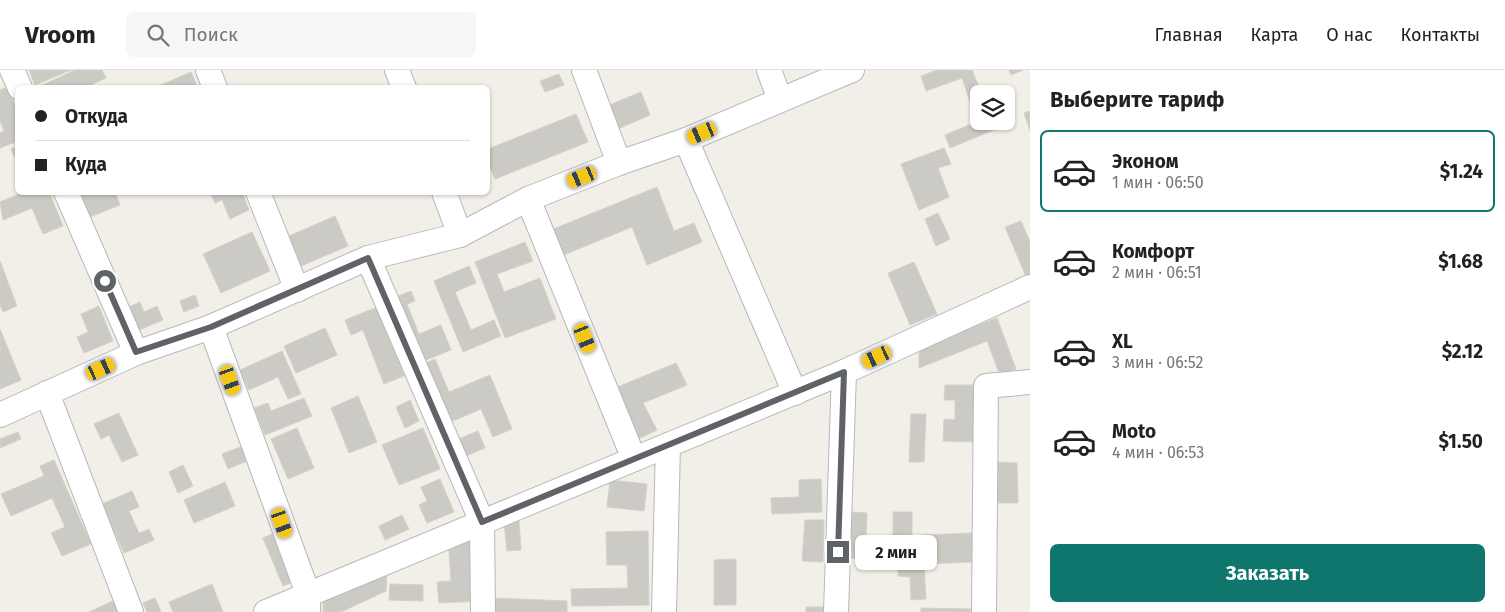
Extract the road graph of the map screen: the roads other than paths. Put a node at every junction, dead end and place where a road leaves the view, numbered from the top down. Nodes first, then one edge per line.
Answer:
1 (12, 70) edge
2 (208, 70) edge
3 (397, 70) edge
4 (584, 70) edge
5 (769, 70) edge
6 (852, 70) edge
7 (19, 85) edge
8 (214, 85) edge
9 (403, 85) edge
10 (780, 100) junction
11 (686, 140) junction
12 (619, 163) junction
13 (67, 195) edge
14 (259, 195) edge
15 (445, 195) edge
16 (528, 199) junction
17 (460, 235) junction
18 (368, 258) junction
19 (1030, 287) edge
20 (297, 290) junction
21 (211, 327) junction
22 (136, 352) junction
23 (844, 372) junction
24 (1030, 382) edge
25 (47, 393) junction
26 (795, 393) junction
27 (0, 415) edge
28 (668, 445) junction
29 (634, 459) junction
30 (482, 522) junction
31 (308, 603) edge
32 (131, 612) edge
33 (266, 612) edge
34 (483, 612) edge
35 (664, 612) edge
36 (836, 612) edge
37 (984, 612) edge

1 - 7 street
2 - 8 street
3 - 9 street
4 - 12 street
5 - 10 street
6 - 10 street
10 - 11 street
11 - 12 street
11 - 26 street
12 - 16 street
13 - 22 street
14 - 20 street
15 - 17 street
16 - 17 street
16 - 29 street
17 - 18 street
18 - 20 street
18 - 30 street
19 - 23 street
20 - 21 street
21 - 22 street
21 - 31 street
22 - 25 street
23 - 26 street
23 - 36 street
24 - 37 street
25 - 27 street
25 - 32 street
26 - 28 street
28 - 29 street
28 - 35 street
29 - 30 street
30 - 31 street
30 - 34 street
31 - 33 street

